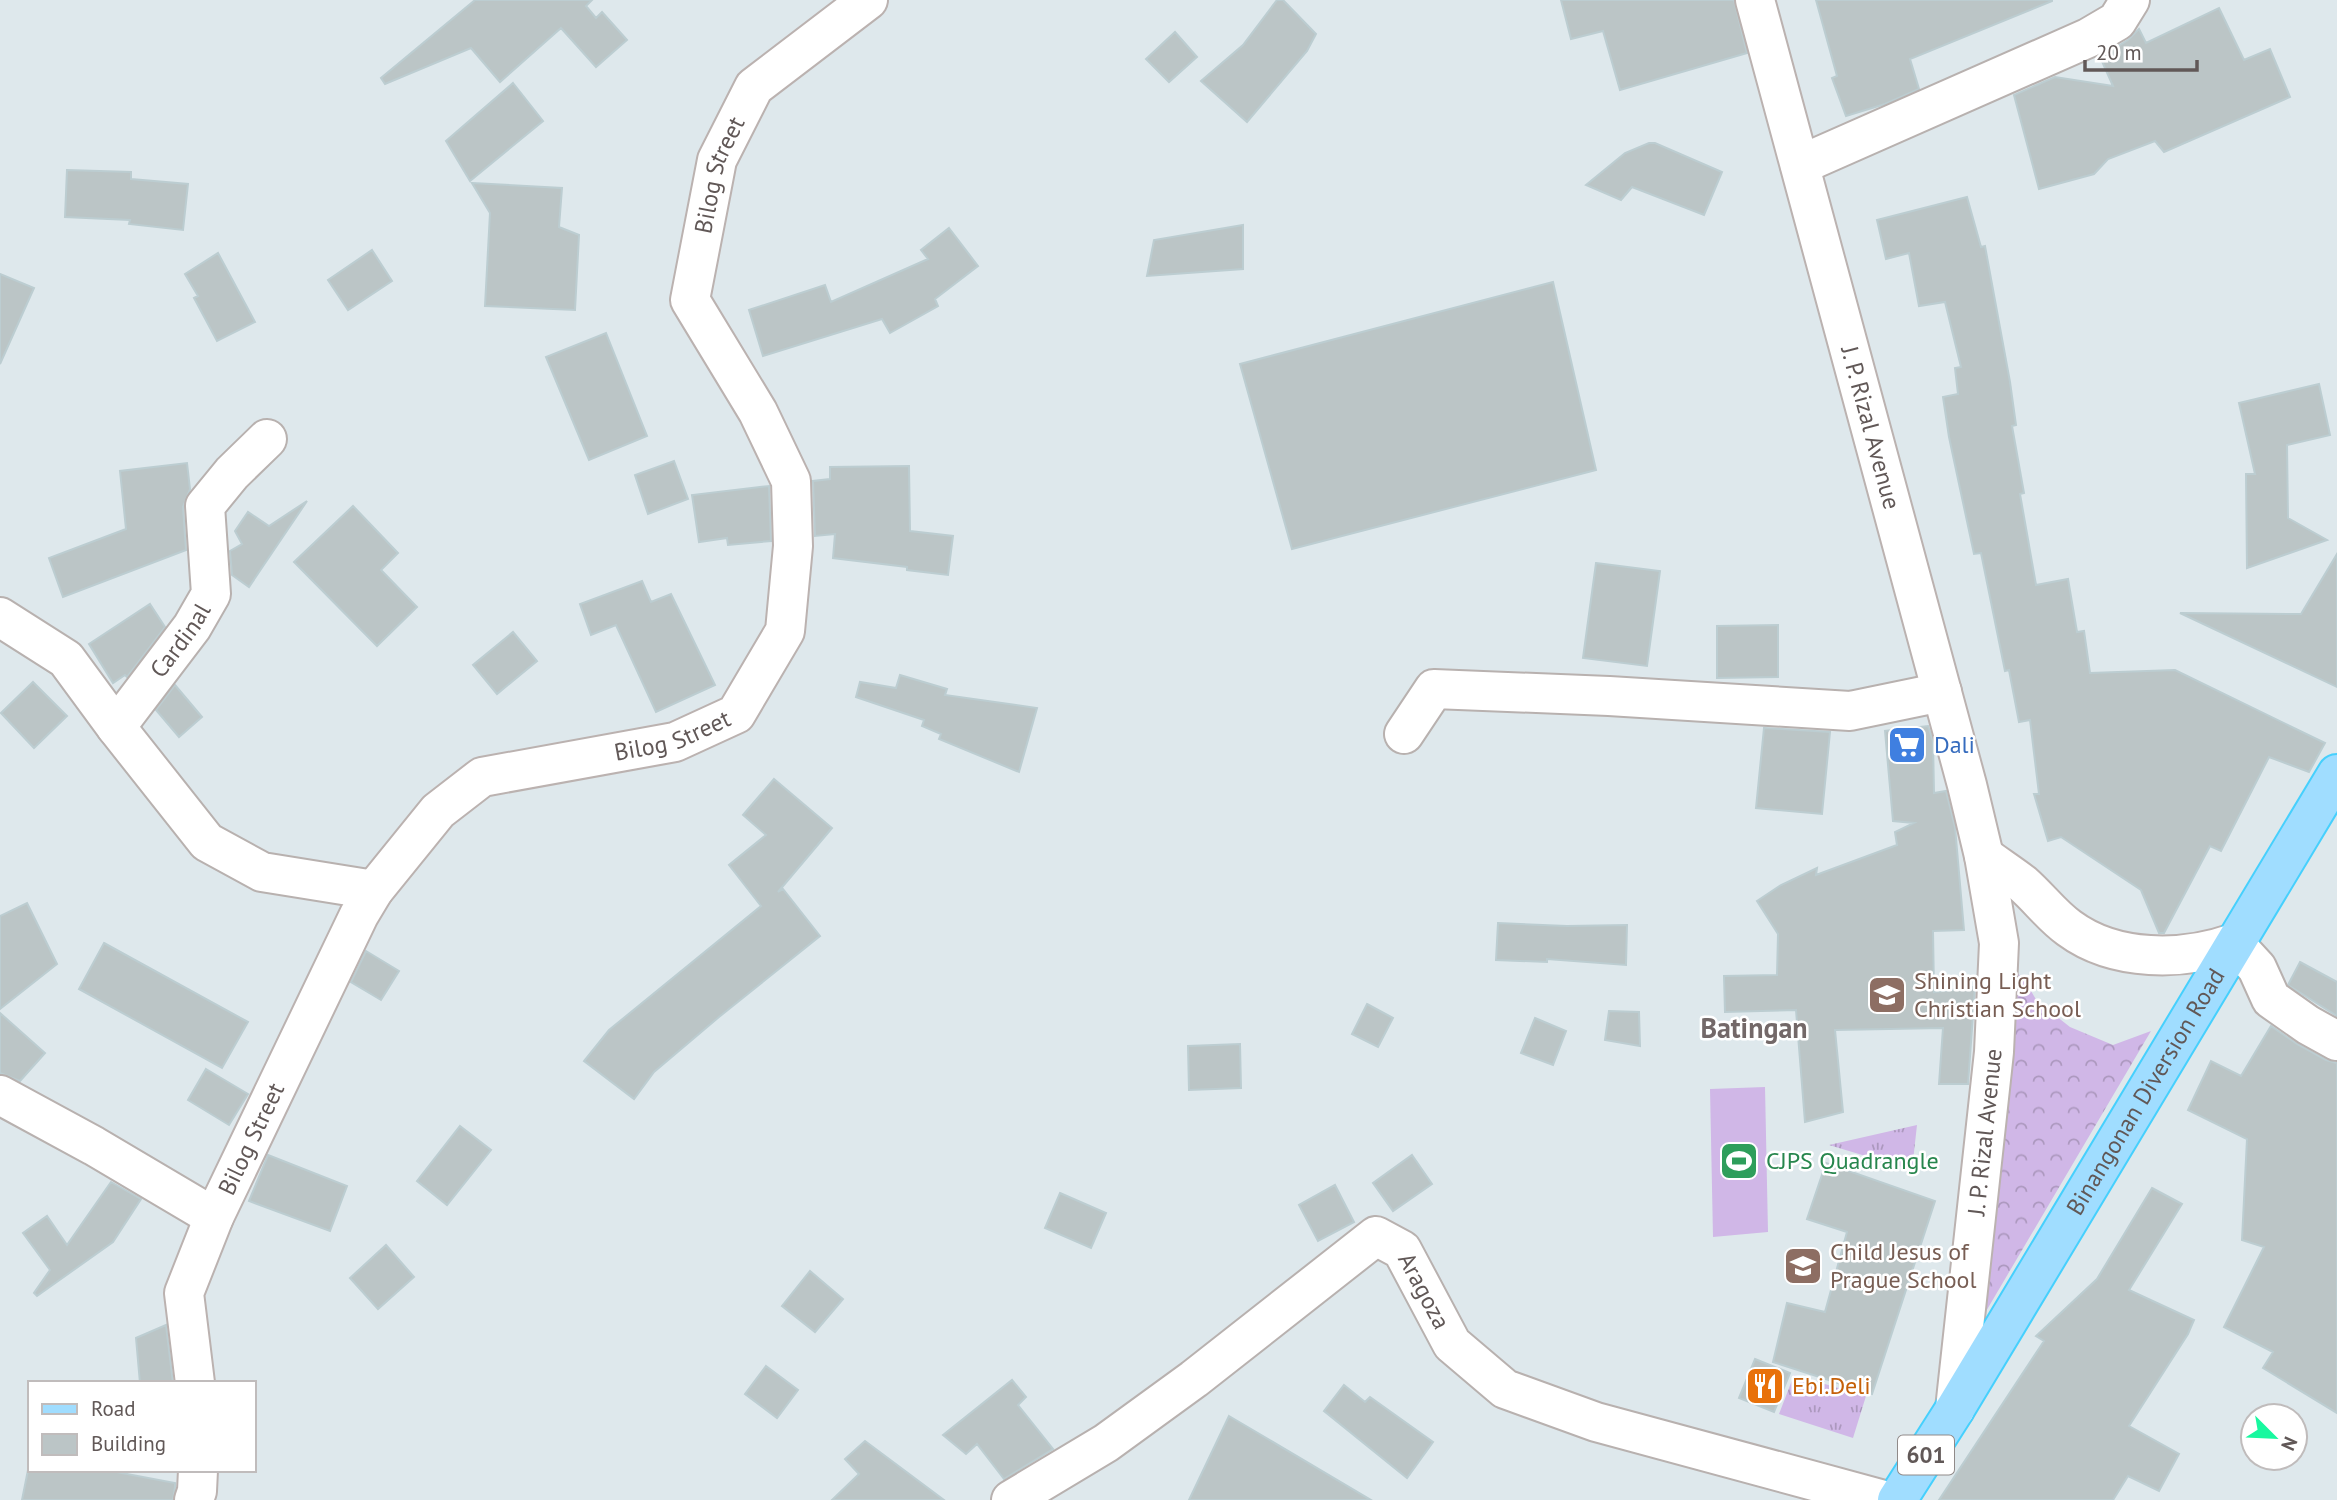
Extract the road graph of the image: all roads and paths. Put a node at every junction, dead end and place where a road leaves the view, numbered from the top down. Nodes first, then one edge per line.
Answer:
1 (868, 0) edge
2 (1755, 0) edge
3 (2130, 0) edge
4 (1800, 165) junction
5 (267, 439) dead end
6 (0, 617) edge
7 (1942, 692) junction
8 (116, 727) junction
9 (1404, 734) dead end
10 (2337, 775) edge
11 (1984, 856) junction
12 (374, 890) junction
13 (2234, 943) junction
14 (2337, 1041) edge
15 (0, 1096) edge
16 (214, 1217) junction
17 (195, 1381) edge
18 (1955, 1409) junction
19 (198, 1472) edge
20 (194, 1500) edge
21 (1011, 1500) edge
22 (1884, 1500) edge
23 (1897, 1500) edge

1 - 12 street, Bilog Street
2 - 4 street, J. P. Rizal Avenue / 601
3 - 4 street
4 - 7 street, J. P. Rizal Avenue / 601
5 - 8 street, Cardinal
6 - 8 street
7 - 9 street
7 - 11 street, J. P. Rizal Avenue / 601
8 - 12 street
10 - 13 main road, Binangonan Diversion Road
11 - 13 street
11 - 18 street, J. P. Rizal Avenue / 601
12 - 16 street, Bilog Street
13 - 14 street
13 - 18 main road, Binangonan Diversion Road
15 - 16 street
16 - 17 street, Bilog Street
18 - 23 main road, 601
19 - 20 street
21 - 22 street, Aragoza

